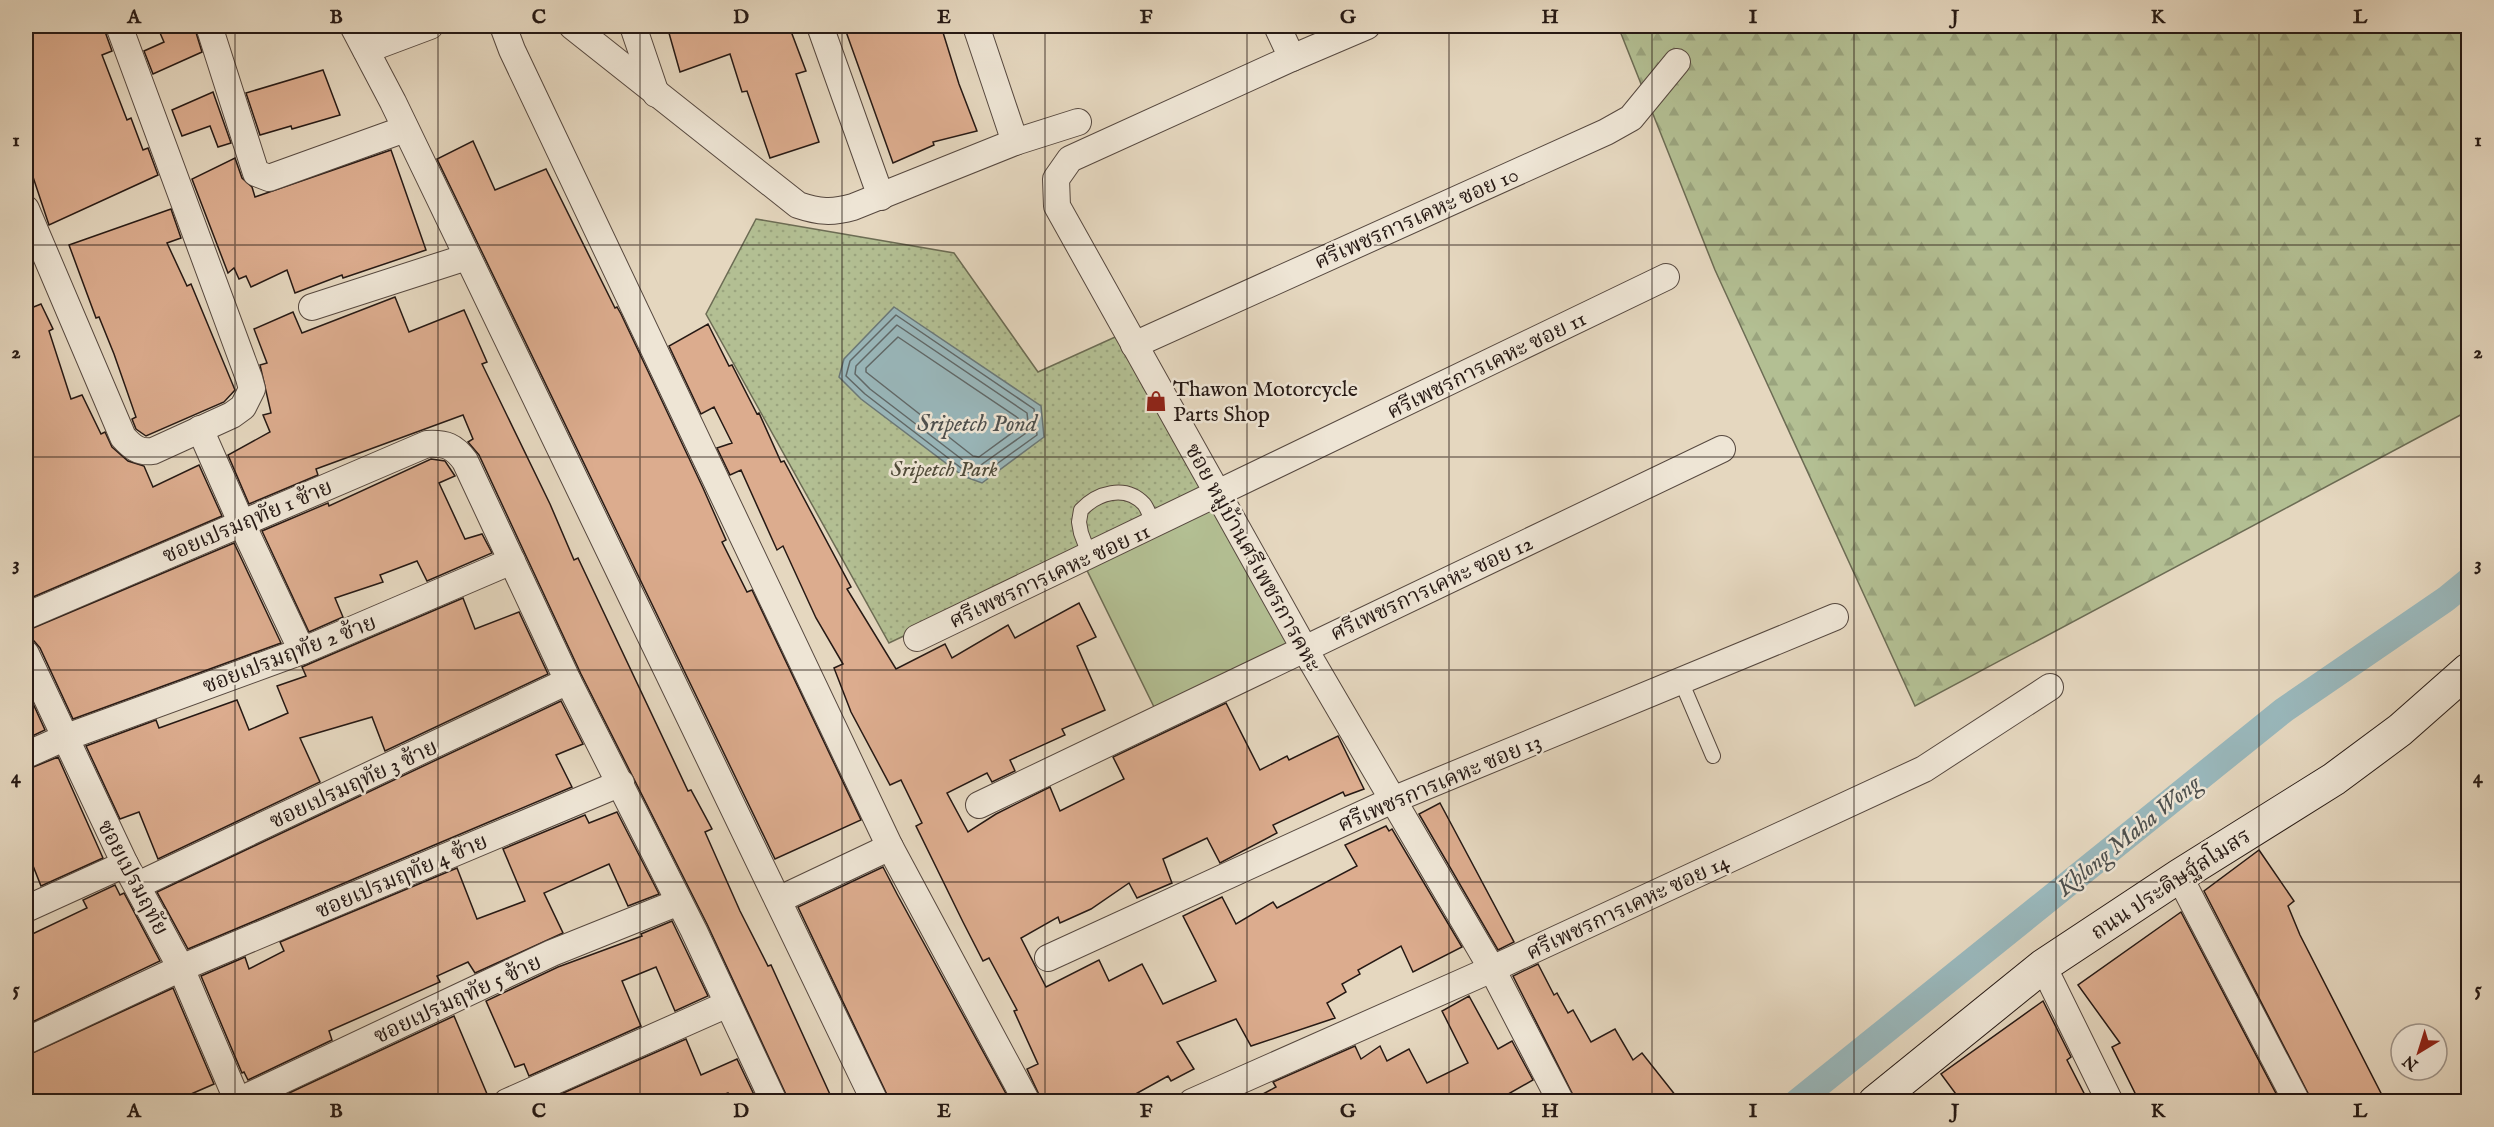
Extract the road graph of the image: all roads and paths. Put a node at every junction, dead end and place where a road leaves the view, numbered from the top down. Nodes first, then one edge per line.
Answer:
1 (119, 26) edge
2 (209, 26) edge
3 (353, 26) edge
4 (430, 26) edge
5 (503, 26) edge
6 (572, 26) edge
7 (633, 26) edge
8 (819, 26) edge
9 (976, 26) edge
10 (1277, 26) edge
11 (1367, 26) edge
12 (366, 50) junction
13 (1292, 58) junction
14 (1677, 62) dead end
15 (656, 94) junction
16 (1078, 122) dead end
17 (405, 129) junction
18 (1015, 142) junction
19 (881, 197) junction
20 (26, 209) edge
21 (467, 257) junction
22 (1666, 277) dead end
23 (312, 306) dead end
24 (1134, 345) junction
25 (200, 429) junction
26 (1722, 449) dead end
27 (1218, 494) junction
28 (241, 522) junction
29 (1154, 525) junction
30 (1090, 557) junction
31 (512, 561) junction
32 (26, 616) edge
33 (1835, 617) dead end
34 (917, 638) dead end
35 (1304, 648) junction
36 (302, 651) junction
37 (26, 654) edge
38 (2469, 670) edge
39 (568, 681) junction
40 (1681, 681) junction
41 (2050, 687) dead end
42 (64, 738) junction
43 (26, 755) edge
44 (1713, 756) dead end
45 (621, 783) junction
46 (1395, 800) junction
47 (979, 805) dead end
48 (890, 847) junction
49 (132, 874) junction
50 (2179, 876) junction
51 (778, 900) junction
52 (679, 902) junction
53 (26, 909) edge
54 (1048, 958) dead end
55 (2043, 966) junction
56 (182, 968) junction
57 (1492, 969) junction
58 (728, 1004) junction
59 (26, 1041) edge
60 (237, 1101) edge
61 (507, 1101) edge
62 (774, 1101) edge
63 (875, 1101) edge
64 (1027, 1101) edge
65 (1192, 1101) edge
66 (1561, 1101) edge
67 (1875, 1101) edge
68 (2110, 1101) edge
69 (2297, 1101) edge

1 - 25 street
2 - 17 street
3 - 12 street
4 - 12 street
5 - 48 street
6 - 15 street
7 - 15 street
8 - 19 street
9 - 18 street
10 - 13 street
11 - 13 street, ซอย หมู่บ้านศรีเพชรการคหะ
12 - 17 street
13 - 24 street, ซอย หมู่บ้านศรีเพชรการคหะ
14 - 24 street, ศรีเพชรการเคหะ ซอย 10
15 - 19 street
16 - 18 street
17 - 21 street
18 - 19 street
20 - 25 street
21 - 23 street
21 - 51 street
22 - 27 street, ศรีเพชรการเคหะ ซอย 11
24 - 27 street, ซอย หมู่บ้านศรีเพชรการคหะ
25 - 28 street
26 - 35 street, ศรีเพชรการเคหะ ซอย 12
27 - 29 street, ศรีเพชรการเคหะ ซอย 11
27 - 35 street, ซอย หมู่บ้านศรีเพชรการคหะ
28 - 31 street, ซอยเปรมฤทัย 1 ซ้าย
28 - 32 street, ซอยเปรมฤทัย 1 ซ้าย
28 - 36 street
29 - 30 street, ศรีเพชรการเคหะ ซอย 11
29 - 30 lane
30 - 34 street, ศรีเพชรการเคหะ ซอย 11
31 - 36 street, ซอยเปรมฤทัย 2 ซ้าย
31 - 39 street
33 - 40 street, ศรีเพชรการเคหะ ซอย 13
35 - 46 street, ซอย หมู่บ้านศรีเพชรการคหะ
35 - 47 street, ศรีเพชรการเคหะ ซอย 12
36 - 42 street, ซอยเปรมฤทัย 2 ซ้าย
37 - 42 street, ซอยเปรมฤทัย
38 - 50 street, ถนน ประดิษฐ์สโมสร
39 - 45 street
39 - 49 street, ซอยเปรมฤทัย 3 ซ้าย
40 - 44 lane
40 - 46 street, ศรีเพชรการเคหะ ซอย 13
41 - 57 street, ศรีเพชรการเคหะ ซอย 14
42 - 43 street, ซอยเปรมฤทัย 2 ซ้าย
42 - 49 street, ซอยเปรมฤทัย
45 - 52 street
45 - 56 street, ซอยเปรมฤทัย 4 ซ้าย
46 - 54 street, ศรีเพชรการเคหะ ซอย 13
46 - 57 street, ซอย หมู่บ้านศรีเพชรการคหะ
48 - 51 street
48 - 64 street
49 - 53 street, ซอยเปรมฤทัย 3 ซ้าย
49 - 56 street, ซอยเปรมฤทัย
50 - 55 street, ถนน ประดิษฐ์สโมสร
50 - 69 street
51 - 63 street
52 - 58 street
52 - 60 street, ซอยเปรมฤทัย 5 ซ้าย
55 - 67 street, ถนน ประดิษฐ์สโมสร
55 - 68 street
56 - 59 street, ซอยเปรมฤทัย 4 ซ้าย
56 - 60 street, ซอยเปรมฤทัย
57 - 65 street, ศรีเพชรการเคหะ ซอย 14
57 - 66 street, ซอย หมู่บ้านศรีเพชรการคหะ
58 - 61 street
58 - 62 street

